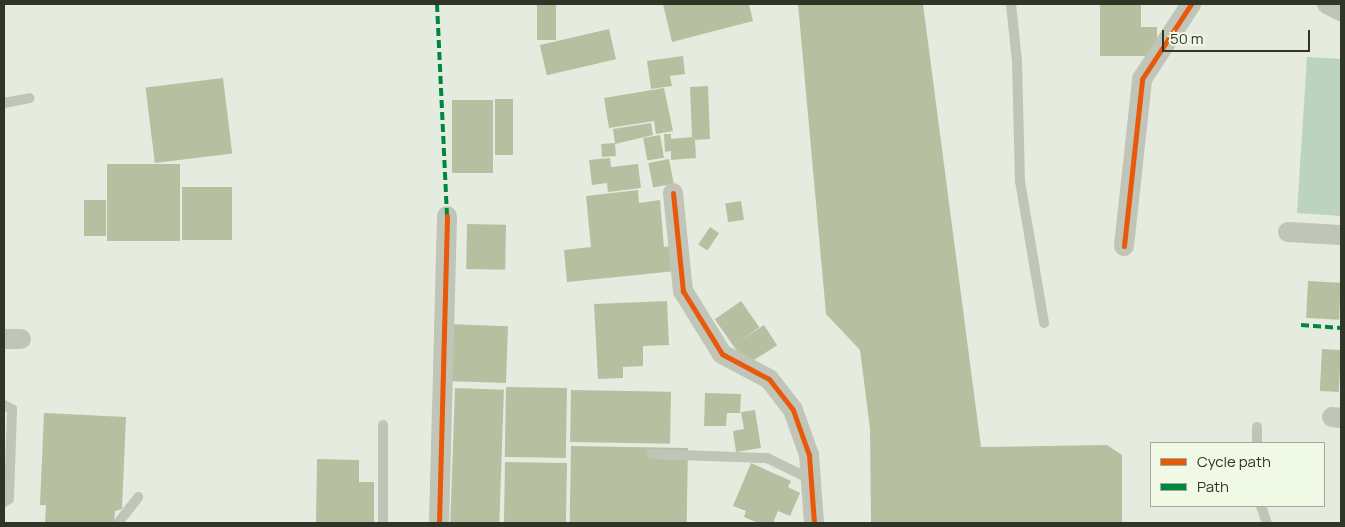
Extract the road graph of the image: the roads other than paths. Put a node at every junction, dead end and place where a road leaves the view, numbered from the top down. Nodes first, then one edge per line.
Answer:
1 (1011, 4) edge
2 (1191, 4) edge
3 (1327, 4) edge
4 (1341, 11) edge
5 (30, 98) dead end
6 (4, 103) edge
7 (673, 193) dead end
8 (447, 216) dead end
9 (1288, 232) dead end
10 (1341, 235) edge
11 (1124, 246) dead end
12 (1044, 323) dead end
13 (4, 405) edge
14 (383, 425) dead end
15 (1257, 427) dead end
16 (1257, 442) edge
17 (652, 454) dead end
18 (810, 479) junction
19 (138, 497) dead end
20 (4, 502) edge
21 (1261, 507) edge
22 (118, 523) edge
23 (383, 523) edge
24 (439, 523) edge
25 (814, 523) edge
26 (1267, 523) edge

1 - 12 lane
2 - 11 street
3 - 4 street
5 - 6 lane
7 - 18 street
8 - 24 street
9 - 10 street
13 - 20 lane
14 - 23 lane
15 - 16 lane
17 - 18 lane
18 - 25 street
19 - 22 lane
21 - 26 lane

